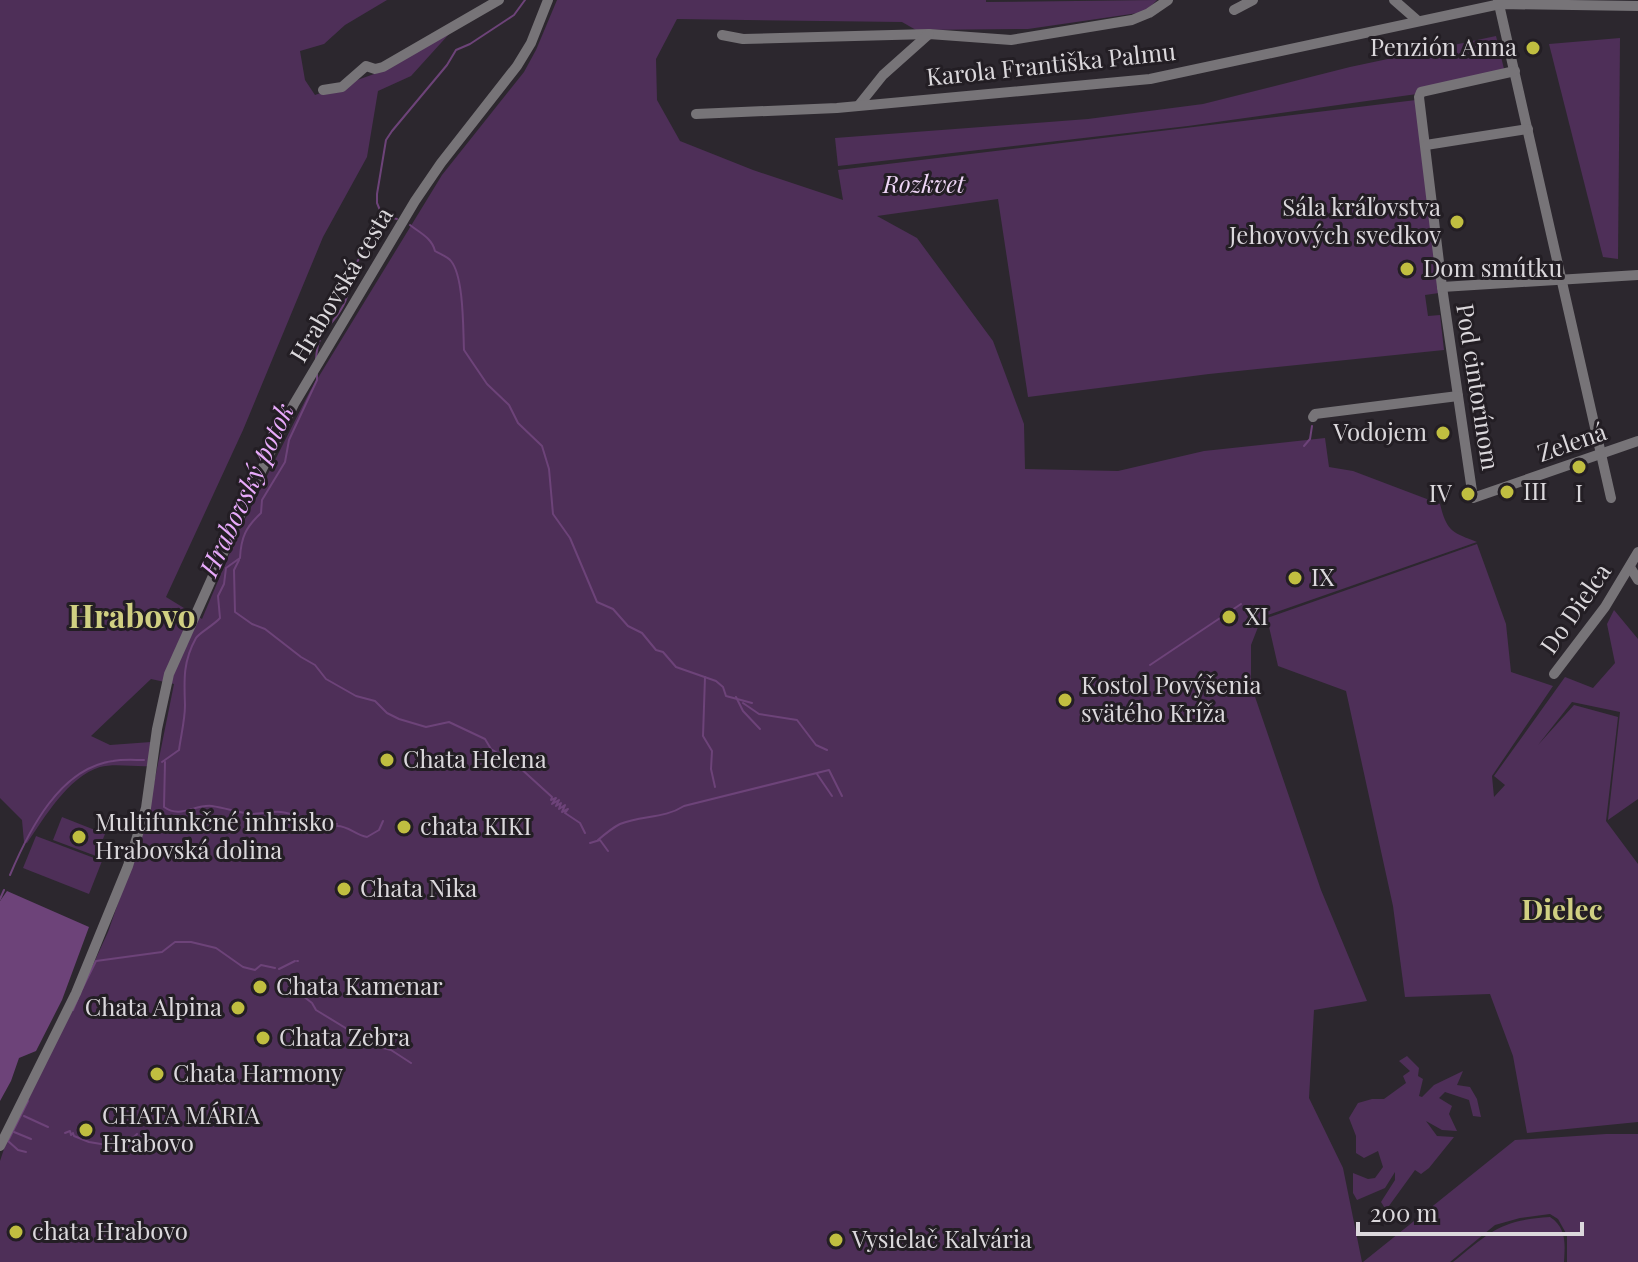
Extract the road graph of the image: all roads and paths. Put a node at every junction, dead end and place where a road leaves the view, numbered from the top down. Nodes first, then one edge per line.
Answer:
1 (499, 0) edge
2 (548, 0) edge
3 (1168, 0) edge
4 (1253, 0) edge
5 (1394, 0) edge
6 (1499, 2) edge
7 (1638, 6) edge
8 (1234, 10) dead end
9 (1418, 21) junction
10 (929, 34) junction
11 (722, 35) dead end
12 (1515, 71) junction
13 (323, 90) dead end
14 (859, 105) junction
15 (696, 114) dead end
16 (1528, 129) junction
17 (1426, 145) junction
18 (1638, 275) edge
19 (1562, 278) junction
20 (1442, 287) junction
21 (1458, 396) junction
22 (1313, 417) dead end
23 (1638, 441) edge
24 (1601, 454) junction
25 (1473, 498) joint
26 (1611, 498) dead end
27 (1638, 552) edge
28 (1636, 575) edge
29 (1554, 674) dead end
30 (0, 1146) edge

1 - 13 street
2 - 30 street, Hrabovská cesta
3 - 10 street
4 - 8 street
5 - 9 street
6 - 7 street, Karola Františka Palmu
6 - 9 street, Karola Františka Palmu
6 - 12 street
9 - 14 street, Karola Františka Palmu
10 - 11 street
10 - 14 street
12 - 16 street
12 - 17 street, Pod cintorínom
14 - 15 street, Karola Františka Palmu
16 - 17 street
16 - 19 street
17 - 20 street, Pod cintorínom
18 - 19 street
19 - 20 street
19 - 24 street
20 - 21 street, Pod cintorínom
21 - 22 street
21 - 25 street, Pod cintorínom
23 - 24 street, Zelená
24 - 25 street, Zelená
24 - 26 street
27 - 28 street, Do Dielca
28 - 29 street, Do Dielca

